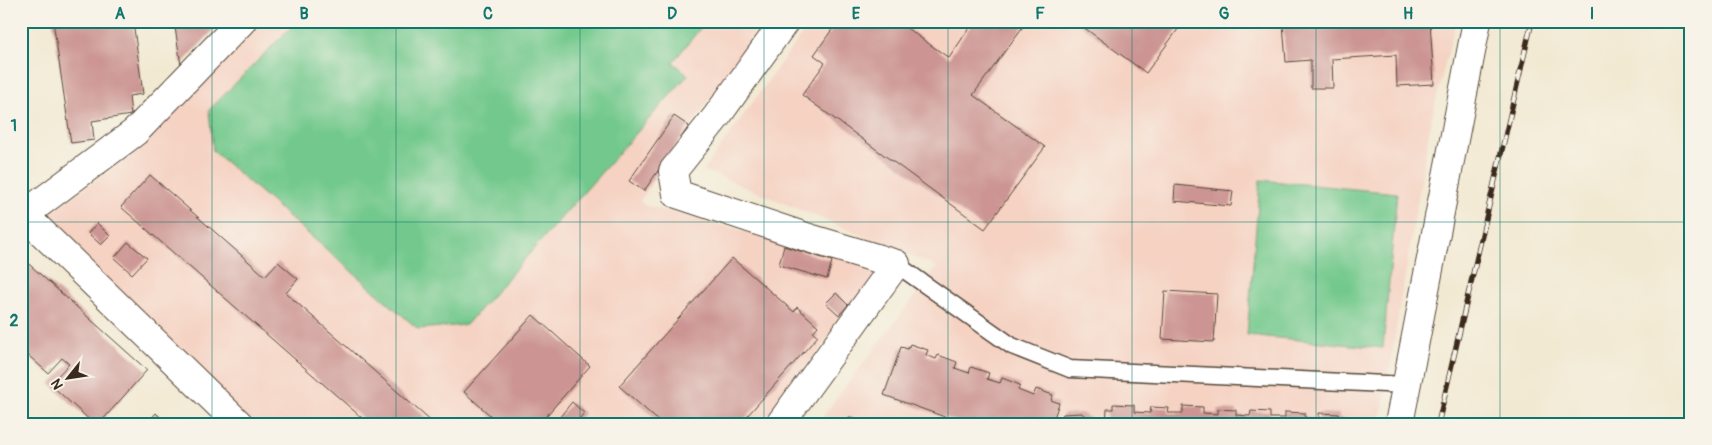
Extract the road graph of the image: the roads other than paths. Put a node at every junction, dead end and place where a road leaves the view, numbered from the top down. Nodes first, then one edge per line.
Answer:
1 (242, 21) edge
2 (785, 21) edge
3 (1477, 21) edge
4 (23, 216) edge
5 (896, 264) junction
6 (1406, 385) junction
7 (239, 424) edge
8 (780, 424) edge
9 (1399, 424) edge

1 - 4 street
2 - 5 street
3 - 6 street
4 - 7 street
5 - 6 lane
5 - 8 street
6 - 9 street

